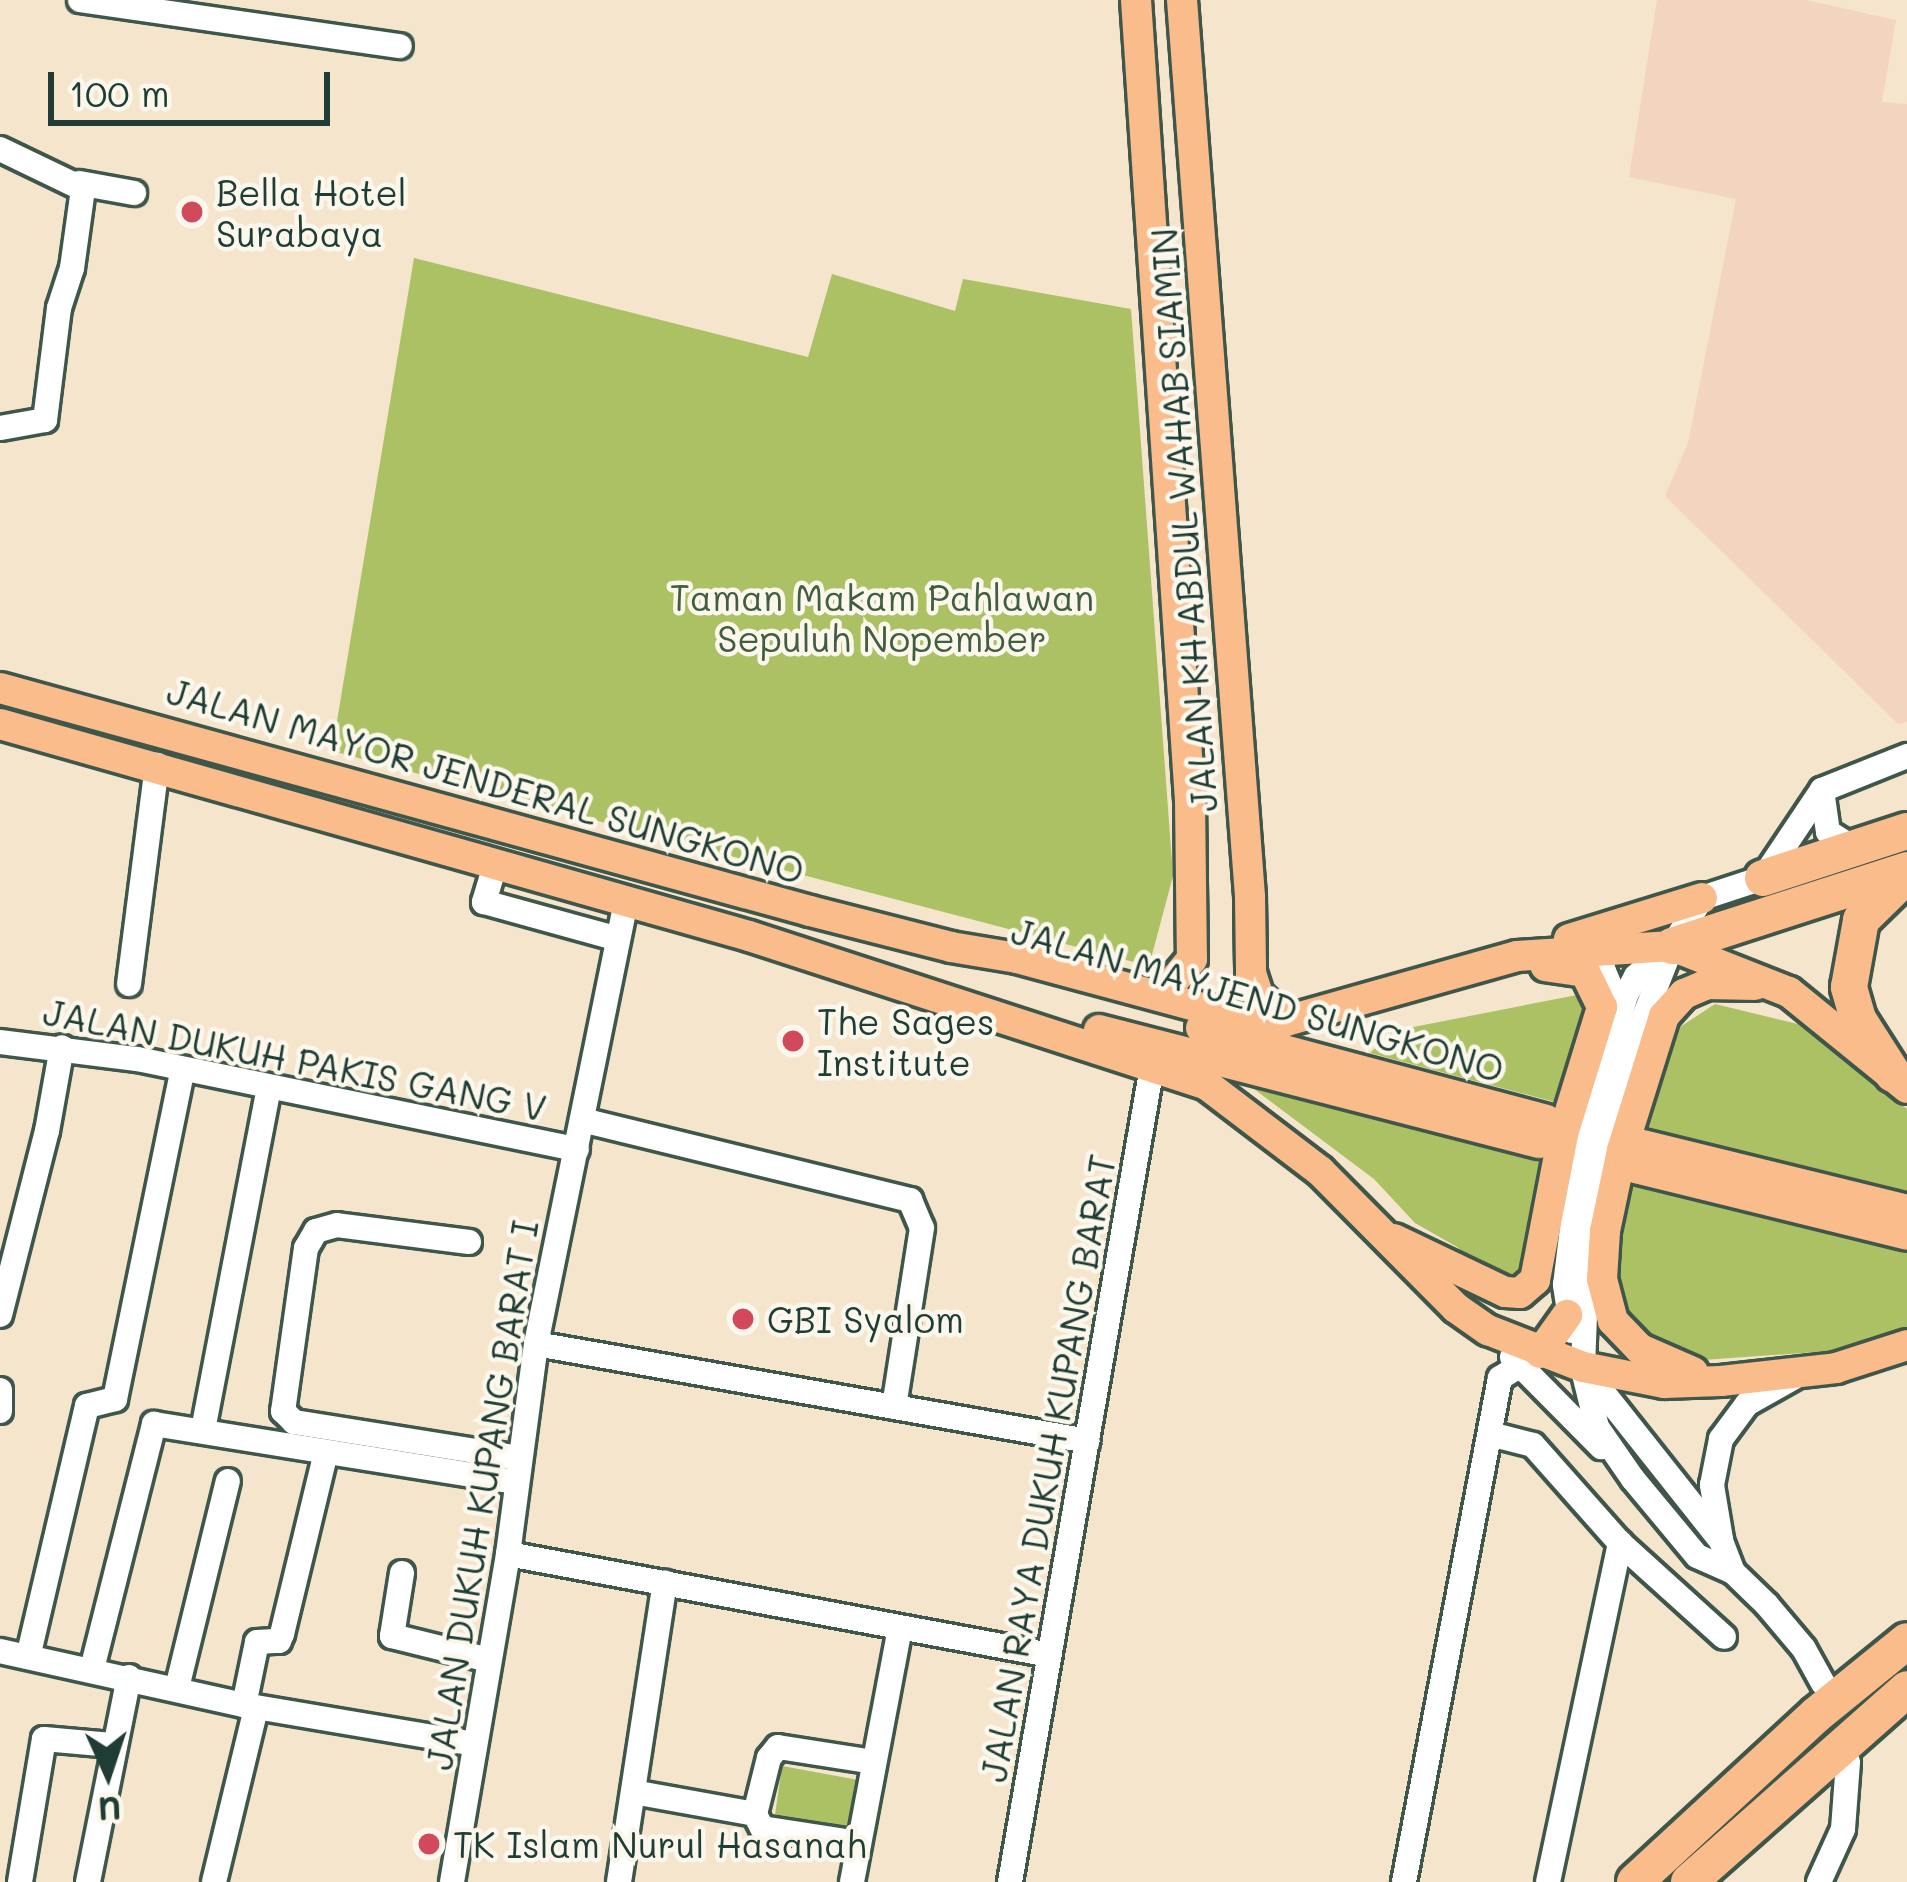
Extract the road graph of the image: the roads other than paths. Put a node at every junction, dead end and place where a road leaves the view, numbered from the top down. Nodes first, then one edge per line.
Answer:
1 (80, 0) edge
2 (1136, 0) edge
3 (1182, 0) edge
4 (197, 7) edge
5 (400, 46) dead end
6 (0, 148) edge
7 (81, 186) junction
8 (134, 194) dead end
9 (0, 428) edge
10 (1215, 432) junction
11 (1166, 435) junction
12 (0, 688) edge
13 (0, 724) edge
14 (152, 728) junction
15 (184, 736) junction
16 (1907, 756) edge
17 (154, 764) junction
18 (1822, 790) junction
19 (1907, 831) edge
20 (1854, 848) junction
21 (496, 862) junction
22 (1907, 874) edge
23 (1763, 878) junction
24 (1192, 896) junction
25 (1250, 897) junction
26 (1702, 898) junction
27 (626, 900) junction
28 (618, 939) junction
29 (1672, 946) junction
30 (951, 947) junction
31 (1587, 949) junction
32 (1517, 956) junction
33 (1461, 974) junction
34 (129, 984) dead end
35 (1161, 997) junction
36 (946, 999) junction
37 (1807, 1004) junction
38 (1620, 1010) junction
39 (1286, 1021) junction
40 (0, 1042) edge
41 (62, 1047) junction
42 (1152, 1067) junction
43 (183, 1069) junction
44 (1900, 1081) edge
45 (269, 1088) junction
46 (582, 1120) junction
47 (577, 1149) junction
48 (1907, 1210) edge
49 (1383, 1234) junction
50 (1907, 1235) edge
51 (469, 1242) dead end
52 (0, 1315) edge
53 (1567, 1315) junction
54 (536, 1344) junction
55 (1907, 1345) edge
56 (1530, 1360) junction
57 (1583, 1367) junction
58 (1836, 1368) junction
59 (1721, 1381) junction
60 (894, 1407) junction
61 (203, 1430) junction
62 (1490, 1434) junction
63 (1088, 1441) junction
64 (326, 1452) junction
65 (517, 1470) junction
66 (1633, 1479) junction
67 (228, 1481) dead end
68 (1721, 1541) junction
69 (1620, 1543) junction
70 (508, 1554) junction
71 (1733, 1572) junction
72 (402, 1573) dead end
73 (665, 1583) junction
74 (900, 1627) junction
75 (1724, 1637) dead end
76 (1907, 1641) edge
77 (0, 1651) edge
78 (29, 1653) junction
79 (1049, 1655) junction
80 (489, 1660) junction
81 (92, 1669) junction
82 (129, 1677) junction
83 (1823, 1683) dead end
84 (177, 1688) junction
85 (1907, 1689) edge
86 (250, 1706) junction
87 (475, 1744) junction
88 (112, 1745) junction
89 (874, 1762) junction
90 (1848, 1762) dead end
91 (633, 1792) junction
92 (755, 1814) junction
93 (859, 1844) junction
94 (456, 1861) edge
95 (620, 1872) edge
96 (20, 1882) edge
97 (88, 1882) edge
98 (214, 1882) edge
99 (852, 1882) edge
100 (1010, 1882) edge
101 (1405, 1882) edge
102 (1548, 1882) edge
103 (1635, 1882) edge
104 (1689, 1882) edge
105 (1819, 1882) edge

1 - 4 street
2 - 11 main road, JALAN KH ABDUL WAHAB SIAMIN
3 - 10 main road, JALAN KH ABDUL WAHAB SIAMIN
4 - 5 street
6 - 7 street
7 - 8 street
7 - 9 street
10 - 11 main road
10 - 25 main road, JALAN KH ABDUL WAHAB SIAMIN
11 - 24 main road, JALAN KH ABDUL WAHAB SIAMIN
12 - 14 main road, JALAN MAYOR JENDERAL SUNGKONO
13 - 17 main road
14 - 15 main road, JALAN MAYOR JENDERAL SUNGKONO
14 - 17 main road
15 - 17 main road
15 - 30 main road, JALAN MAYOR JENDERAL SUNGKONO
16 - 18 street
17 - 21 main road
17 - 34 street
18 - 20 street
18 - 23 street
19 - 20 highway
20 - 23 highway
21 - 27 main road
21 - 28 street
22 - 29 highway
22 - 44 highway
23 - 26 street
24 - 25 main road
24 - 35 main road, JALAN KH ABDUL WAHAB SIAMIN
25 - 39 main road, JALAN KH ABDUL WAHAB SIAMIN
26 - 29 street
26 - 32 main road
27 - 28 street, JALAN DUKUH KUPANG BARAT I
27 - 36 main road
28 - 46 street, JALAN DUKUH KUPANG BARAT I
29 - 31 main road
29 - 37 main road
29 - 38 street
29 - 57 street
30 - 35 main road
30 - 36 main road, JALAN MAYJEND SUNGKONO
31 - 32 main road
31 - 38 street
32 - 33 main road
33 - 39 main road
33 - 49 main road
35 - 39 main road
36 - 42 main road
37 - 44 main road
37 - 59 main road
38 - 53 street
40 - 41 street, JALAN DUKUH PAKIS GANG V
41 - 43 street, JALAN DUKUH PAKIS GANG V
41 - 52 street
42 - 49 main road
42 - 63 street, JALAN RAYA DUKUH KUPANG BARAT
43 - 45 street, JALAN DUKUH PAKIS GANG V
43 - 78 street
45 - 47 street, JALAN DUKUH PAKIS GANG V
45 - 61 street
46 - 47 street, JALAN DUKUH KUPANG BARAT I
46 - 60 street
47 - 54 street, JALAN DUKUH KUPANG BARAT I
48 - 50 main road
49 - 56 main road
51 - 65 street
53 - 56 main road
53 - 57 street
54 - 60 street
54 - 65 street, JALAN DUKUH KUPANG BARAT I
55 - 58 main road
56 - 57 main road
56 - 62 street
56 - 66 street
57 - 59 main road
57 - 66 street
57 - 68 street
58 - 59 main road
58 - 68 street
60 - 63 street
61 - 64 street
61 - 81 street
62 - 69 street
62 - 101 street
63 - 79 street, JALAN RAYA DUKUH KUPANG BARAT
64 - 65 street
64 - 86 street
65 - 70 street, JALAN DUKUH KUPANG BARAT I
66 - 71 street
67 - 84 street
68 - 71 street
69 - 75 street
69 - 102 street
70 - 73 street
70 - 80 street, JALAN DUKUH KUPANG BARAT I
71 - 83 street
72 - 80 street
73 - 74 street
73 - 91 street
74 - 79 street
74 - 89 street
76 - 103 highway
77 - 78 street
78 - 81 street
79 - 100 street, JALAN RAYA DUKUH KUPANG BARAT
80 - 87 street, JALAN DUKUH KUPANG BARAT I
81 - 82 street
82 - 84 street
82 - 88 street
84 - 86 street
85 - 104 highway
86 - 87 street
86 - 98 street
87 - 94 street, JALAN DUKUH KUPANG BARAT I
88 - 96 street
88 - 97 street
89 - 92 street
89 - 93 street
90 - 105 street
91 - 92 street
91 - 95 street
92 - 93 street
93 - 99 street

